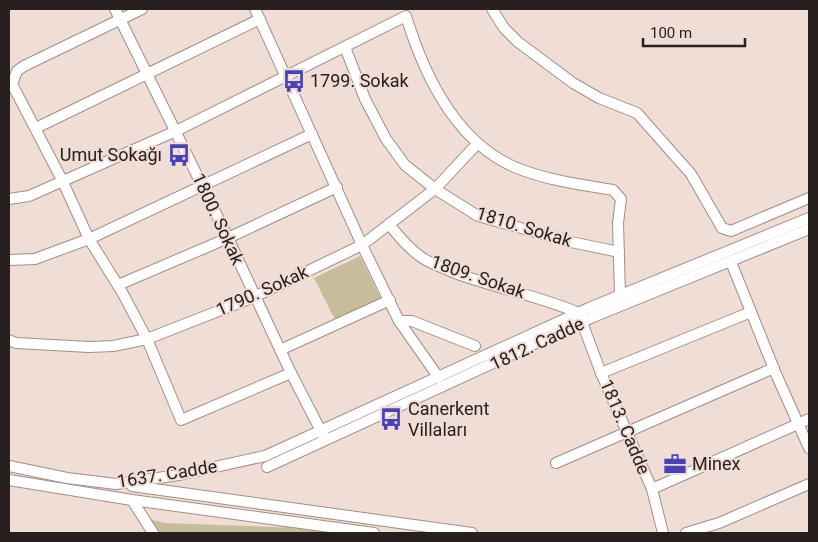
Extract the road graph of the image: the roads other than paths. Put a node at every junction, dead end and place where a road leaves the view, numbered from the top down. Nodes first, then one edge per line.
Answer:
1 (115, 9) edge
2 (142, 9) edge
3 (255, 9) edge
4 (492, 9) edge
5 (406, 12) edge
6 (260, 19) junction
7 (120, 20) junction
8 (345, 46) junction
9 (146, 73) junction
10 (286, 75) junction
11 (11, 82) edge
12 (36, 128) junction
13 (176, 131) junction
14 (312, 134) junction
15 (477, 144) junction
16 (62, 180) junction
17 (203, 186) junction
18 (337, 187) junction
19 (435, 189) junction
20 (9, 198) edge
21 (809, 198) edge
22 (809, 218) edge
23 (389, 224) junction
24 (809, 229) edge
25 (228, 238) junction
26 (89, 239) junction
27 (362, 245) junction
28 (619, 252) junction
29 (9, 260) edge
30 (731, 262) junction
31 (118, 285) junction
32 (620, 295) junction
33 (254, 297) junction
34 (390, 300) junction
35 (751, 312) junction
36 (580, 318) junction
37 (399, 321) junction
38 (147, 339) junction
39 (9, 340) edge
40 (475, 346) dead end
41 (280, 350) junction
42 (774, 368) junction
43 (290, 373) junction
44 (601, 373) junction
45 (439, 378) junction
46 (809, 420) edge
47 (799, 424) junction
48 (321, 430) junction
49 (628, 432) junction
50 (326, 441) junction
51 (809, 448) edge
52 (556, 463) dead end
53 (9, 466) edge
54 (267, 467) dead end
55 (9, 480) edge
56 (116, 484) junction
57 (809, 484) edge
58 (652, 489) junction
59 (132, 500) junction
60 (153, 533) edge
61 (374, 533) edge
62 (472, 533) edge
63 (663, 533) edge
64 (686, 533) edge

1 - 7 street, 1800. Sokak
2 - 7 street
3 - 6 street
4 - 21 street
5 - 8 street
5 - 15 street
6 - 9 street
6 - 10 street
7 - 9 street, 1800. Sokak
7 - 11 street
8 - 10 street
8 - 19 street, 1810. Sokak
9 - 12 street
9 - 13 street, 1800. Sokak
10 - 13 street
10 - 14 street
11 - 12 street
12 - 16 street
13 - 16 street
13 - 17 street, 1800. Sokak
14 - 17 street
14 - 18 street
15 - 19 street, 1790. Sokak
15 - 28 street
16 - 20 street
16 - 26 street
17 - 25 street, 1800. Sokak
17 - 26 street
18 - 25 street
18 - 27 street
19 - 23 street, 1790. Sokak
19 - 28 street, 1810. Sokak
22 - 32 street, 1812. Cadde
23 - 27 street, 1790. Sokak
23 - 36 street, 1809. Sokak
24 - 30 street, 1812. Cadde
25 - 31 street
25 - 33 street, 1800. Sokak
26 - 29 street
26 - 31 street
27 - 33 street, 1790. Sokak
27 - 34 street
28 - 32 street
30 - 35 street
30 - 36 street, 1812. Cadde
31 - 38 street
32 - 36 street, 1812. Cadde
33 - 38 street, 1790. Sokak
33 - 41 street, 1800. Sokak
34 - 37 street
34 - 41 street
35 - 42 street
35 - 44 street
36 - 44 street, 1813. Cadde
36 - 45 street, 1812. Cadde
36 - 50 street, 1812. Cadde
37 - 40 street
37 - 45 street
38 - 39 street, 1790. Sokak
38 - 43 street
41 - 43 street, 1800. Sokak
42 - 47 street
42 - 49 street
43 - 48 street, 1800. Sokak
44 - 49 street, 1813. Cadde
45 - 48 street, 1812. Cadde
46 - 47 street
47 - 51 street
47 - 58 street
48 - 50 street, 1800. Sokak
48 - 56 street, 1637. Cadde
49 - 52 street
49 - 58 street, 1813. Cadde
50 - 54 street, 1812. Cadde
53 - 56 street, 1637. Cadde
55 - 59 street, 1637. Cadde
56 - 62 street
57 - 64 street
58 - 63 street, 1813. Cadde
59 - 60 street
59 - 61 street, 1637. Cadde

